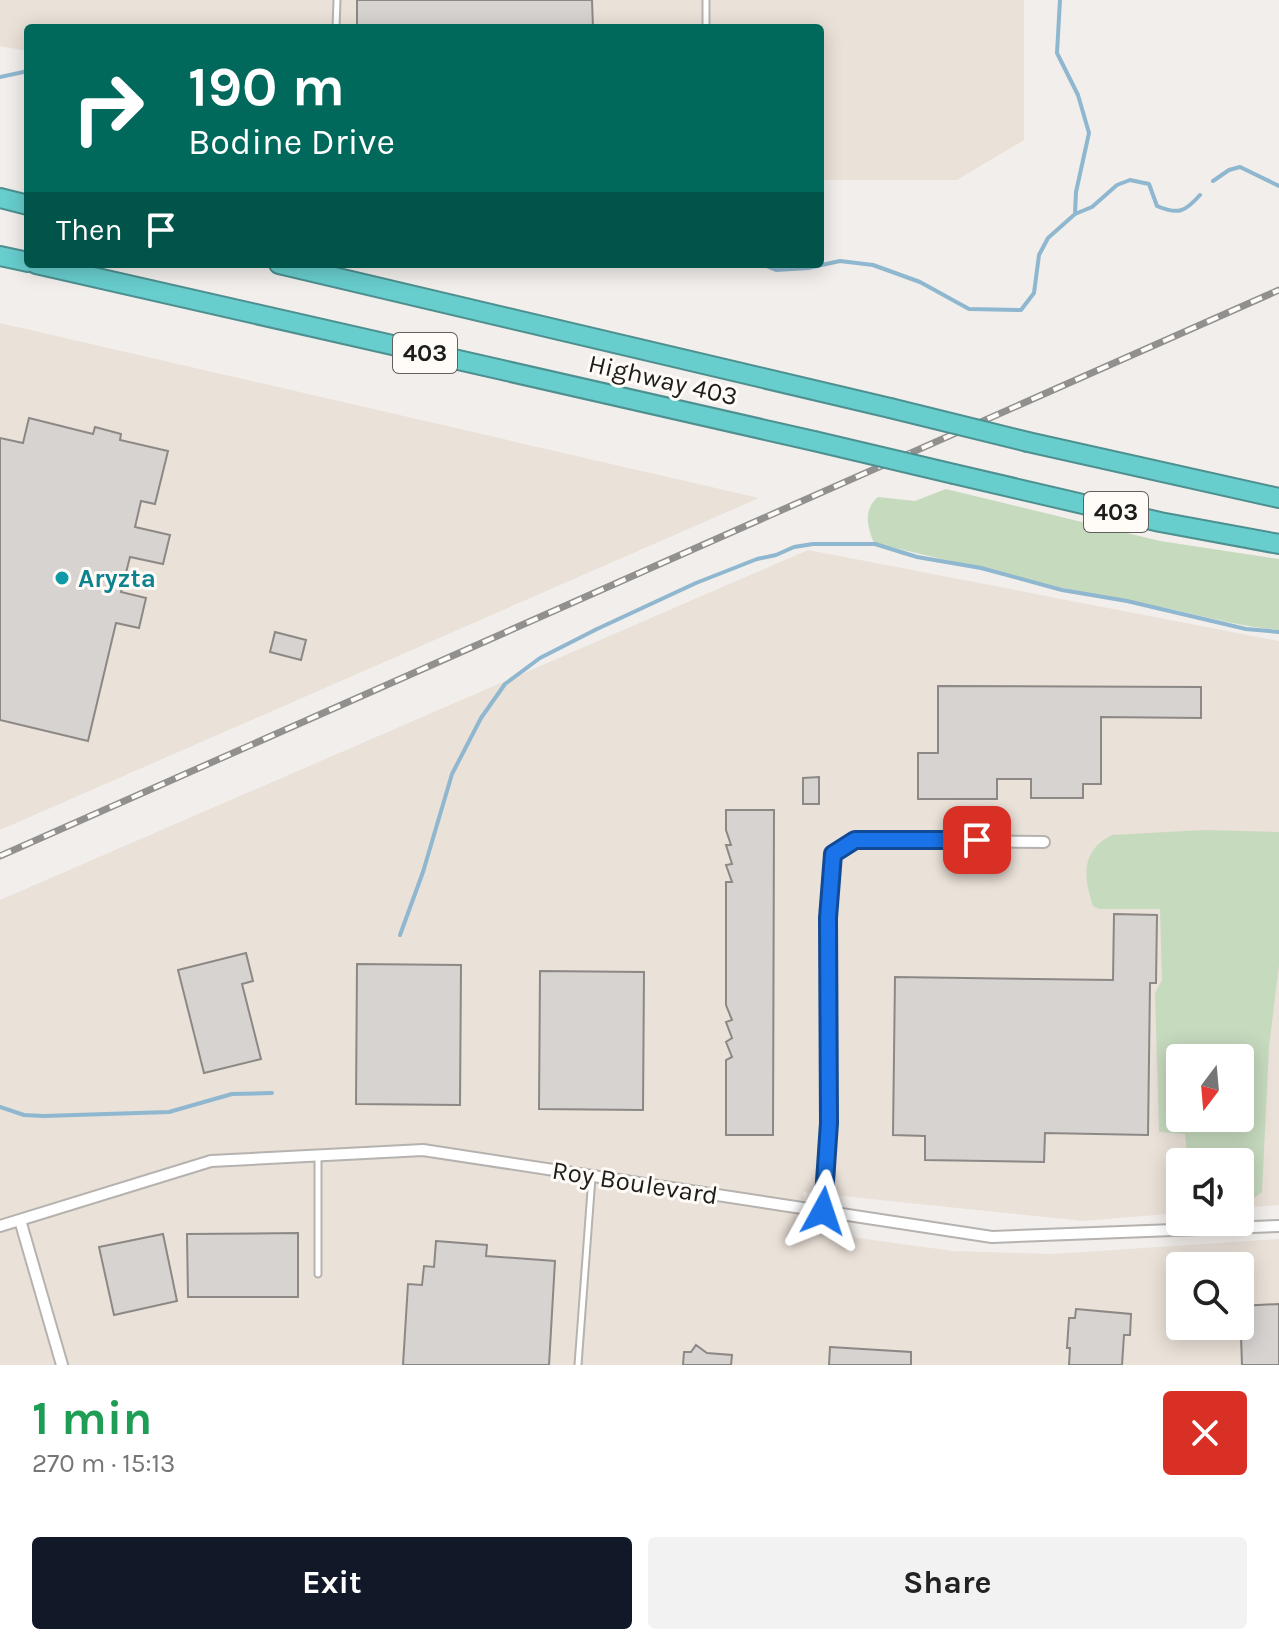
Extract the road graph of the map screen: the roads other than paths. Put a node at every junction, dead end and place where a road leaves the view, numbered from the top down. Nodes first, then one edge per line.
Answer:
1 (337, 0) edge
2 (706, 0) edge
3 (336, 24) edge
4 (706, 24) edge
5 (0, 198) edge
6 (24, 204) edge
7 (0, 256) edge
8 (24, 261) edge
9 (54, 268) edge
10 (296, 268) edge
11 (1279, 498) edge
12 (1279, 544) edge
13 (1044, 842) dead end
14 (318, 1155) junction
15 (592, 1176) junction
16 (823, 1211) junction
17 (20, 1220) junction
18 (0, 1226) edge
19 (1279, 1226) edge
20 (318, 1274) dead end
21 (62, 1365) edge
22 (578, 1365) edge

1 - 3 lane
2 - 4 lane
5 - 6 highway
7 - 8 highway
9 - 12 highway, Highway 403 / 403, bridge
10 - 11 highway, Highway 403 / 403, bridge
13 - 16 street
14 - 15 street, Roy Boulevard
14 - 17 street, Roy Boulevard
14 - 20 lane
15 - 16 street, Roy Boulevard
15 - 22 lane
16 - 19 street, Roy Boulevard
17 - 18 street, Roy Boulevard
17 - 21 street

